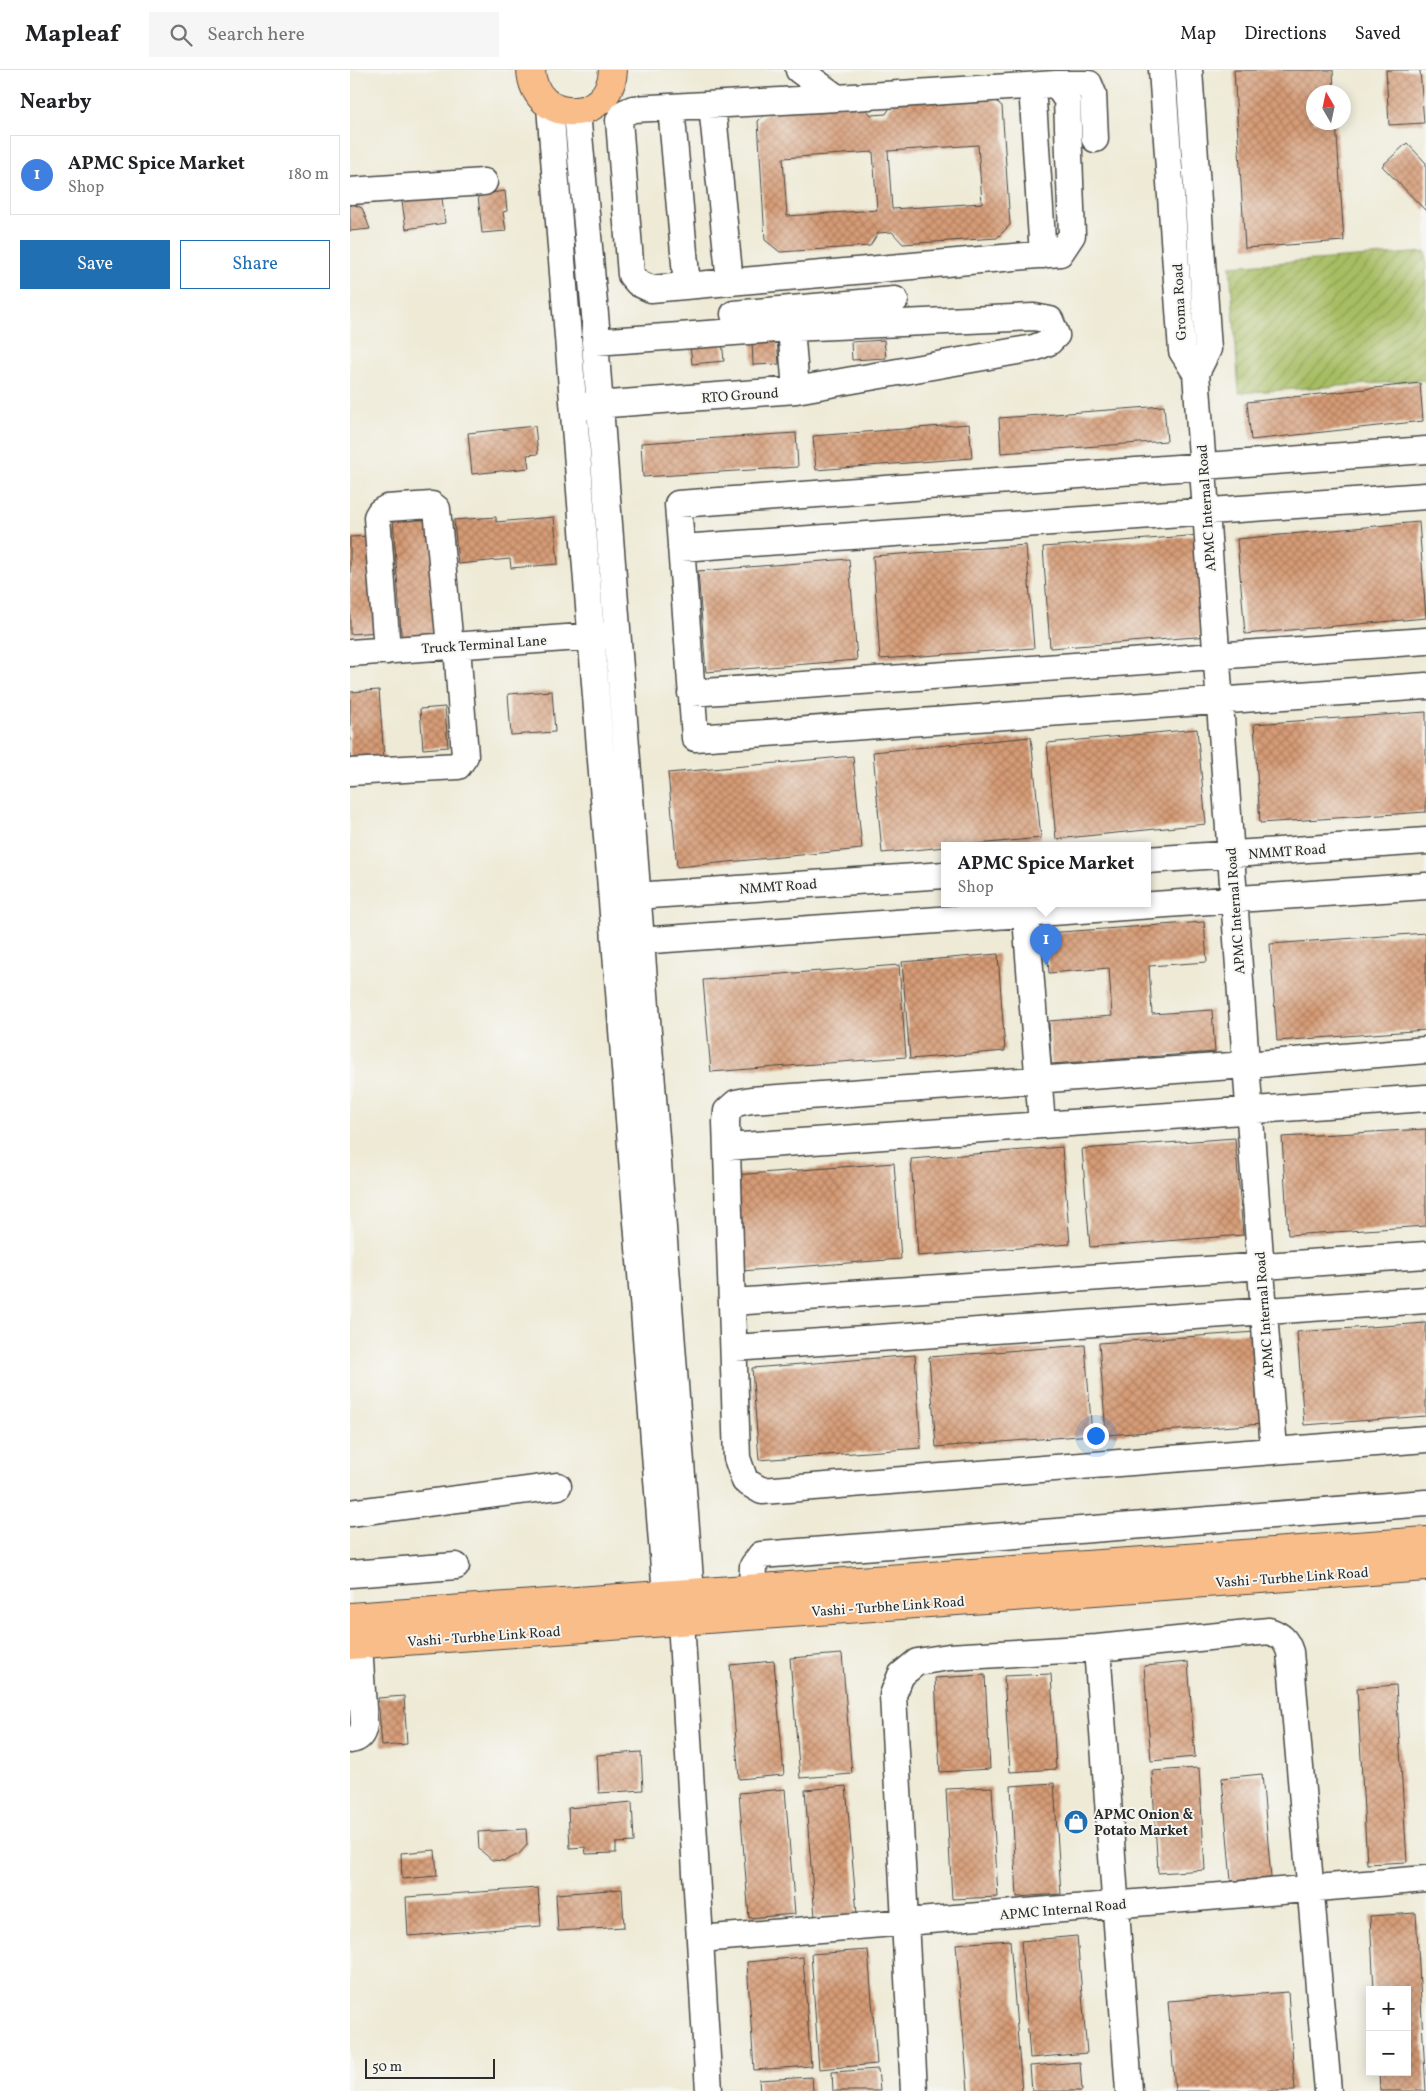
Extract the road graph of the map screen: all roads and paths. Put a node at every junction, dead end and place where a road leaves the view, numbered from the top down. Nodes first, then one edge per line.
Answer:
1 (530, 70) edge
2 (613, 70) edge
3 (798, 70) edge
4 (1162, 70) edge
5 (1189, 70) edge
6 (1044, 85) junction
7 (837, 98) junction
8 (712, 105) junction
9 (550, 106) junction
10 (671, 107) junction
11 (577, 112) junction
12 (1095, 139) dead end
13 (484, 182) dead end
14 (350, 191) edge
15 (730, 282) junction
16 (687, 286) junction
17 (895, 300) dead end
18 (791, 328) junction
19 (596, 334) junction
20 (1196, 373) junction
21 (796, 390) junction
22 (600, 405) junction
23 (574, 407) junction
24 (1426, 450) edge
25 (1203, 466) junction
26 (1426, 496) edge
27 (1206, 511) junction
28 (681, 548) junction
29 (618, 634) junction
30 (592, 636) junction
31 (1426, 641) edge
32 (454, 646) junction
33 (386, 651) junction
34 (350, 653) edge
35 (1217, 656) junction
36 (1426, 686) edge
37 (691, 694) junction
38 (1220, 701) junction
39 (350, 772) edge
40 (1426, 841) edge
41 (1231, 854) junction
42 (1151, 860) edge
43 (941, 875) edge
44 (1426, 886) edge
45 (638, 896) junction
46 (612, 898) junction
47 (1234, 899) junction
48 (1151, 903) edge
49 (1067, 907) edge
50 (1025, 909) edge
51 (641, 941) junction
52 (615, 942) junction
53 (1426, 1050) edge
54 (1246, 1065) junction
55 (1038, 1080) junction
56 (1426, 1098) edge
57 (1250, 1110) junction
58 (1042, 1125) junction
59 (727, 1147) junction
60 (1426, 1255) edge
61 (1261, 1267) junction
62 (1426, 1300) edge
63 (732, 1302) junction
64 (1264, 1312) junction
65 (734, 1348) junction
66 (1426, 1439) edge
67 (1274, 1450) junction
68 (558, 1486) dead end
69 (1426, 1504) edge
70 (350, 1513) edge
71 (1426, 1541) edge
72 (456, 1566) dead end
73 (1426, 1567) edge
74 (350, 1574) edge
75 (752, 1588) junction
76 (679, 1594) junction
77 (350, 1617) edge
78 (681, 1621) junction
79 (355, 1645) edge
80 (1097, 1648) junction
81 (356, 1689) edge
82 (350, 1740) edge
83 (1426, 1880) edge
84 (1310, 1889) junction
85 (1116, 1905) junction
86 (904, 1922) junction
87 (700, 1939) junction
88 (709, 2091) edge
89 (914, 2091) edge
90 (1128, 2091) edge
91 (1328, 2091) edge

1 - 9 main road
2 - 11 main road
3 - 7 street
4 - 20 street, Groma Road
5 - 20 street, Groma Road
6 - 7 street
6 - 12 street
6 - 15 street
7 - 8 street
8 - 10 street
8 - 15 street
9 - 11 main road
9 - 23 street
10 - 16 street
10 - 16 street
11 - 19 street
13 - 14 street
15 - 16 street
17 - 19 street
18 - 19 street
18 - 21 street, RTO Ground
18 - 21 street
19 - 22 street
20 - 25 street, APMC Internal Road
21 - 22 street, RTO Ground
22 - 23 street, RTO Ground
22 - 29 street
23 - 30 street
24 - 25 street
25 - 27 street, APMC Internal Road
25 - 28 street
26 - 27 street
27 - 28 street
27 - 35 street, APMC Internal Road
28 - 37 street
29 - 30 street, Truck Terminal Lane
29 - 45 street
30 - 32 street, Truck Terminal Lane
30 - 46 street
31 - 35 street
32 - 33 street, Truck Terminal Lane
32 - 33 street
32 - 39 street
33 - 34 street, Truck Terminal Lane
35 - 37 street
35 - 38 street, APMC Internal Road
36 - 38 street
37 - 38 street
38 - 41 street, APMC Internal Road
40 - 41 street, NMMT Road
41 - 42 street, NMMT Road
41 - 47 street, APMC Internal Road
43 - 45 street, NMMT Road
44 - 47 street
45 - 46 street, NMMT Road
45 - 51 street
46 - 52 street
47 - 48 street
47 - 54 street, APMC Internal Road
49 - 50 street
50 - 51 street
50 - 55 street
51 - 52 street
51 - 76 street
52 - 76 street
53 - 54 street
54 - 55 street
54 - 57 street, APMC Internal Road
55 - 58 street
55 - 59 street
56 - 57 street
57 - 58 street
57 - 61 street, APMC Internal Road
58 - 59 street
59 - 63 street
60 - 61 street
61 - 63 street
61 - 64 street, APMC Internal Road
62 - 64 street
63 - 65 street
64 - 65 street
64 - 67 street, APMC Internal Road
65 - 67 street
66 - 67 street
68 - 70 street
69 - 75 street
71 - 75 main road, Vashi - Turbhe Link Road
72 - 74 street
73 - 78 main road, Vashi - Turbhe Link Road
75 - 76 main road, Vashi - Turbhe Link Road
76 - 77 main road, Vashi - Turbhe Link Road
76 - 78 street
78 - 79 main road, Vashi - Turbhe Link Road
78 - 87 street
79 - 81 street
80 - 84 street
80 - 85 street
80 - 86 street
81 - 82 street
83 - 84 street, APMC Internal Road
84 - 85 street, APMC Internal Road
84 - 91 street
85 - 86 street, APMC Internal Road
85 - 90 street
86 - 87 street, APMC Internal Road
86 - 89 street
87 - 88 street

